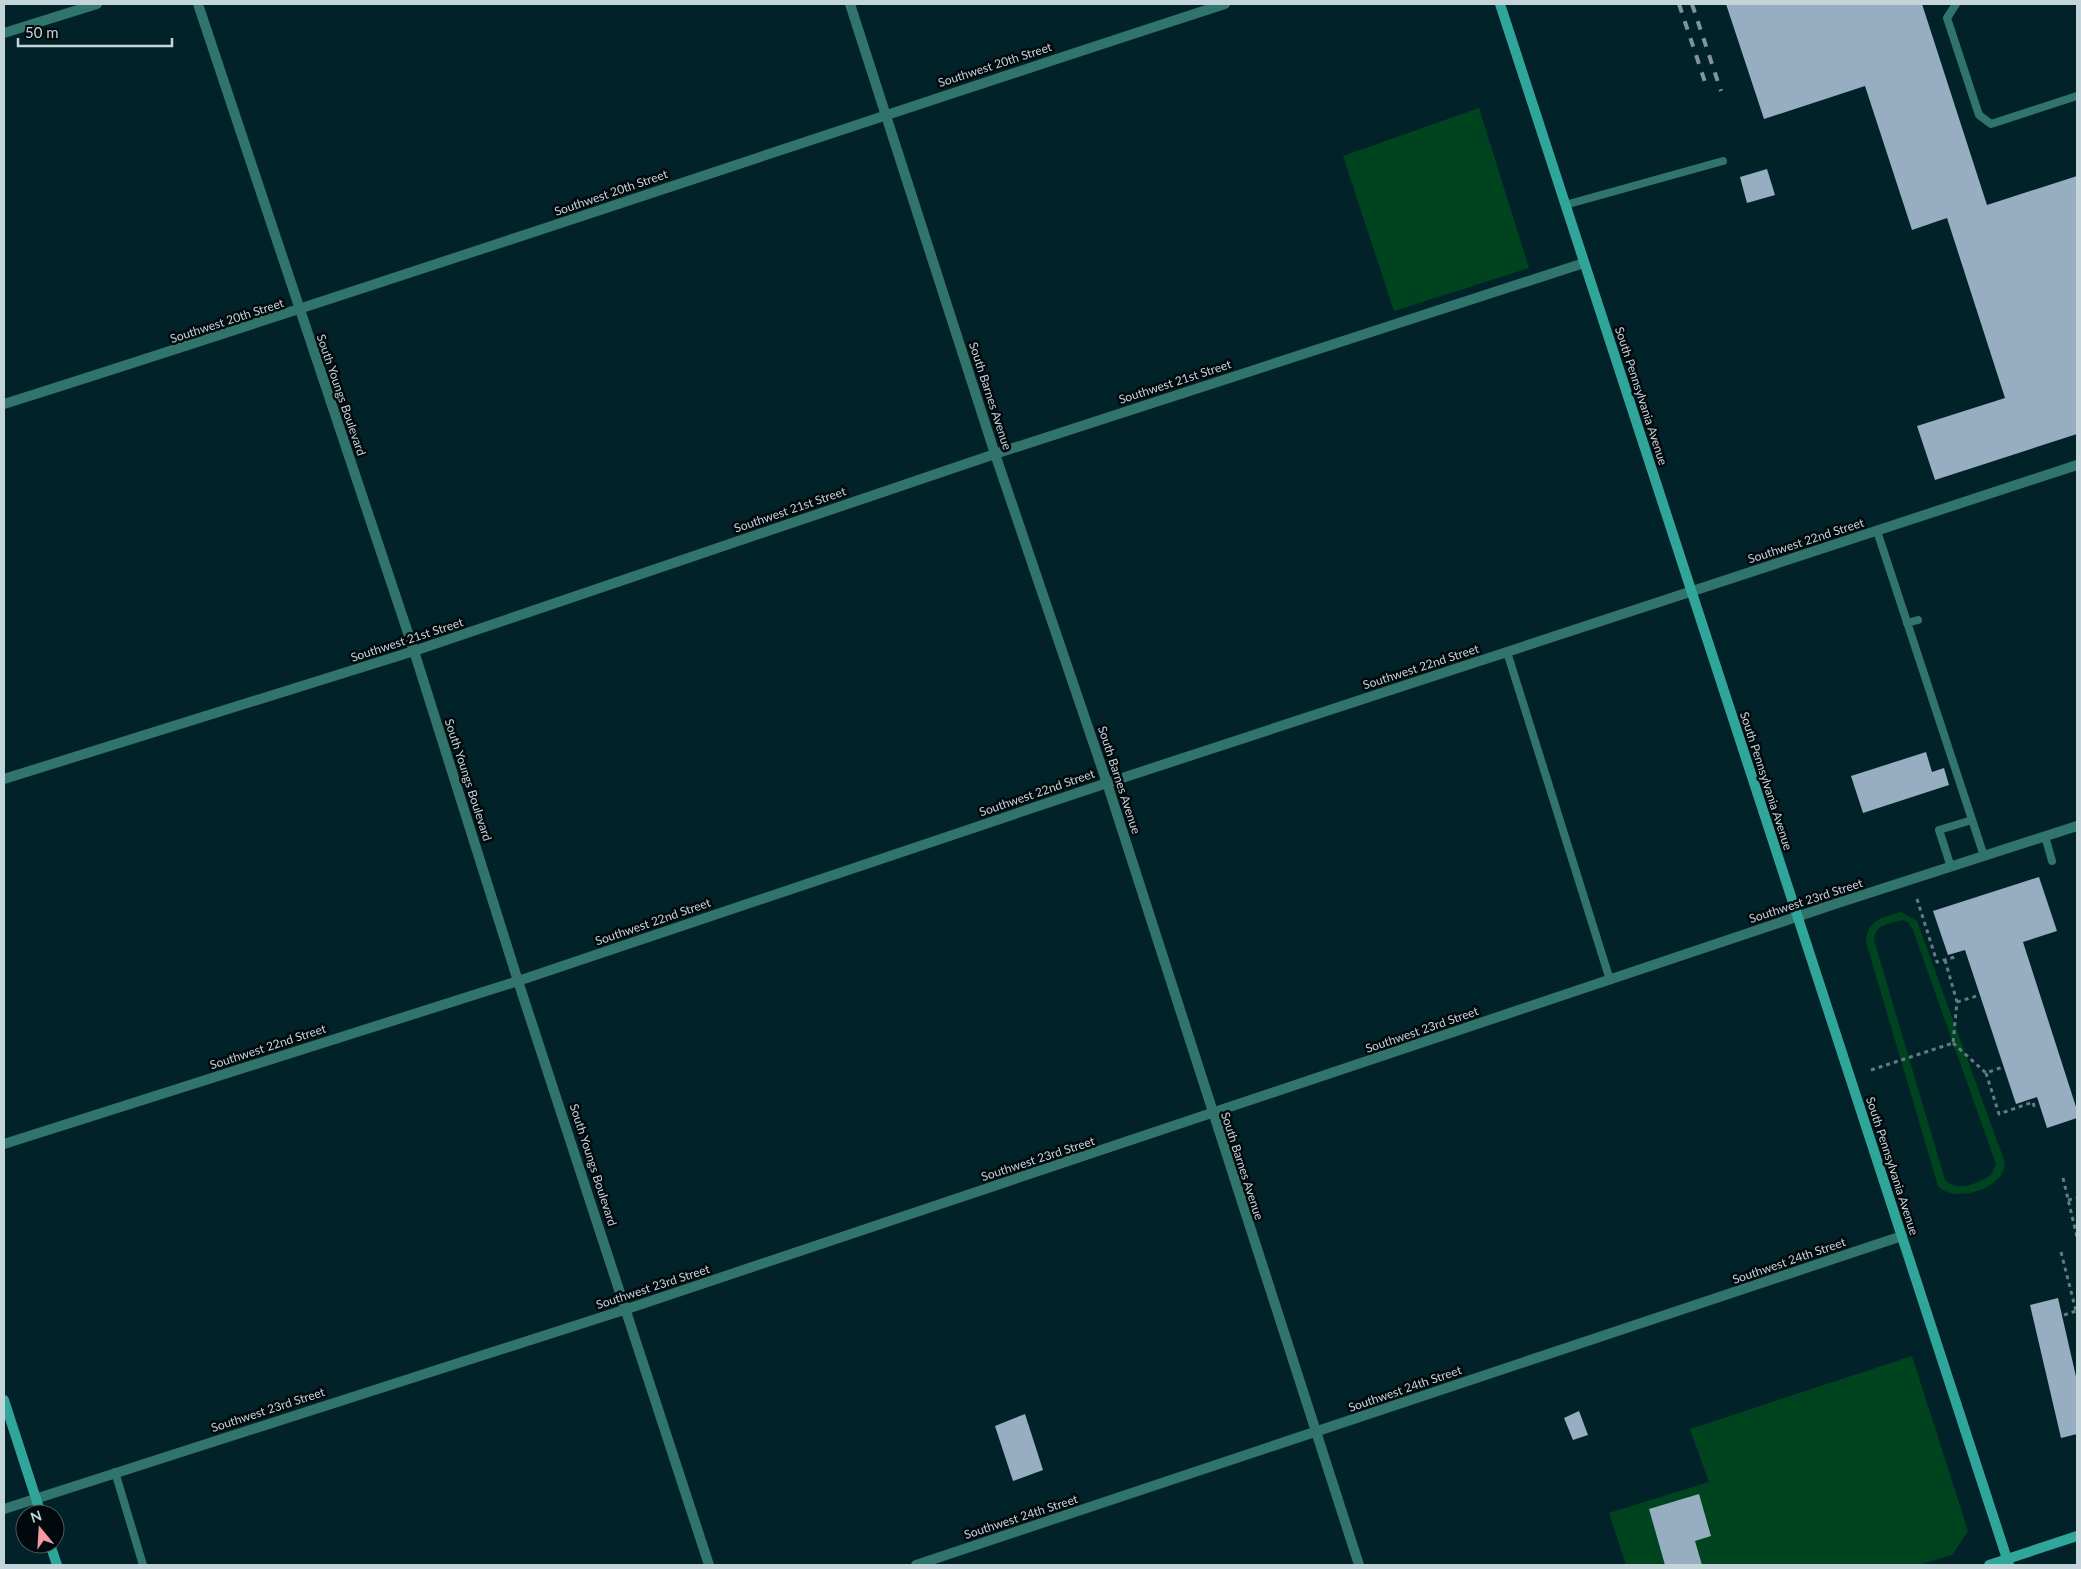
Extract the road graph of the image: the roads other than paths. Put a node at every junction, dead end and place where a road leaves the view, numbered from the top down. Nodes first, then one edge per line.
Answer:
1 (97, 4) edge
2 (198, 4) edge
3 (850, 4) edge
4 (1225, 4) edge
5 (1500, 4) edge
6 (1956, 4) edge
7 (4, 33) edge
8 (2077, 96) edge
9 (886, 114) junction
10 (1723, 161) dead end
11 (1566, 205) junction
12 (1584, 263) junction
13 (299, 311) junction
14 (4, 404) edge
15 (995, 454) junction
16 (2077, 465) edge
17 (1877, 531) junction
18 (1894, 584) junction
19 (1886, 587) dead end
20 (1692, 592) junction
21 (1918, 620) dead end
22 (1907, 623) junction
23 (414, 651) junction
24 (1507, 652) junction
25 (4, 779) edge
26 (1107, 783) junction
27 (1972, 820) junction
28 (2077, 826) edge
29 (2045, 836) junction
30 (1984, 856) junction
31 (2052, 860) dead end
32 (1951, 867) junction
33 (1798, 916) junction
34 (1610, 980) junction
35 (518, 981) junction
36 (1212, 1114) junction
37 (4, 1144) edge
38 (1902, 1236) junction
39 (627, 1309) junction
40 (4, 1400) edge
41 (1316, 1432) junction
42 (115, 1472) junction
43 (35, 1498) junction
44 (37, 1504) edge
45 (4, 1509) edge
46 (2077, 1536) edge
47 (2008, 1562) edge
48 (143, 1565) edge
49 (709, 1565) edge
50 (916, 1565) edge
51 (1359, 1565) edge
52 (1989, 1565) edge

1 - 7 street
2 - 13 street, South Youngs Boulevard
3 - 9 street, South Barnes Avenue
4 - 9 street, Southwest 20th Street
5 - 11 main road, South Pennsylvania Avenue
6 - 8 lane
9 - 13 street, Southwest 20th Street
9 - 15 street, South Barnes Avenue
10 - 11 lane
11 - 12 main road, South Pennsylvania Avenue
12 - 15 street, Southwest 21st Street
12 - 20 main road, South Pennsylvania Avenue
13 - 14 street, Southwest 20th Street
13 - 23 street, South Youngs Boulevard
15 - 23 street, Southwest 21st Street
15 - 26 street, South Barnes Avenue
16 - 17 street, Southwest 22nd Street
17 - 18 lane
17 - 20 street, Southwest 22nd Street
18 - 19 lane
18 - 22 lane
20 - 24 street, Southwest 22nd Street
20 - 33 main road, South Pennsylvania Avenue
21 - 22 lane
22 - 27 lane
23 - 25 street, Southwest 21st Street
23 - 35 street, South Youngs Boulevard
24 - 26 street, Southwest 22nd Street
24 - 34 lane
26 - 35 street, Southwest 22nd Street
26 - 36 street, South Barnes Avenue
27 - 30 lane
27 - 32 lane
28 - 29 street, Southwest 23rd Street
29 - 30 street, Southwest 23rd Street
29 - 31 lane
30 - 32 street, Southwest 23rd Street
32 - 33 street, Southwest 23rd Street
33 - 34 street, Southwest 23rd Street
33 - 38 main road, South Pennsylvania Avenue
34 - 36 street, Southwest 23rd Street
35 - 37 street, Southwest 22nd Street
35 - 39 street, South Youngs Boulevard
36 - 39 street, Southwest 23rd Street
36 - 41 street, South Barnes Avenue
38 - 41 street, Southwest 24th Street
38 - 47 main road, South Pennsylvania Avenue
39 - 42 street, Southwest 23rd Street
39 - 49 street, South Youngs Boulevard
40 - 43 main road
41 - 50 street, Southwest 24th Street
41 - 51 street, South Barnes Avenue
42 - 43 street, Southwest 23rd Street
42 - 48 lane
43 - 44 main road
43 - 45 street, Southwest 23rd Street
46 - 47 main road
47 - 52 main road

